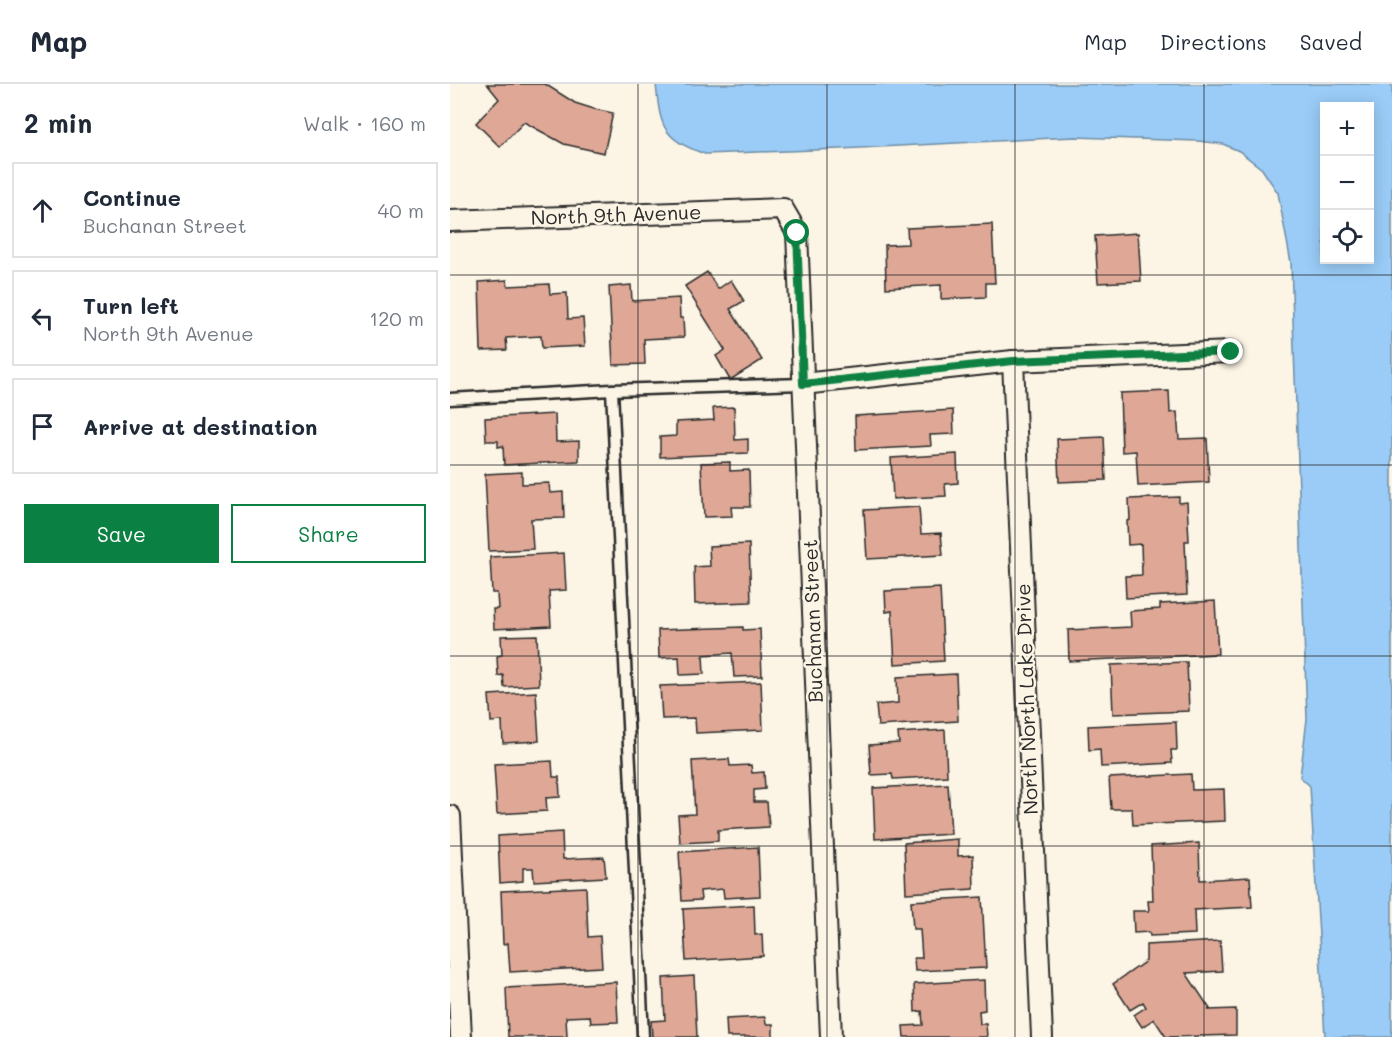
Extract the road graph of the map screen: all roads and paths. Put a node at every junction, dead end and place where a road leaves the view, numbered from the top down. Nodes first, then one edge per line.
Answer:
1 (783, 209) joint
2 (450, 221) edge
3 (1231, 352) dead end
4 (1013, 361) junction
5 (803, 384) junction
6 (612, 390) junction
7 (450, 399) edge
8 (450, 816) edge
9 (461, 1037) edge
10 (643, 1037) edge
11 (831, 1037) edge
12 (1042, 1037) edge

1 - 2 street, North 9th Avenue
1 - 5 street, Buchanan Street
3 - 4 street
4 - 5 street
4 - 12 street, North North Lake Drive
5 - 6 lane
5 - 11 street, Buchanan Street
6 - 7 lane
6 - 10 lane
8 - 9 street

